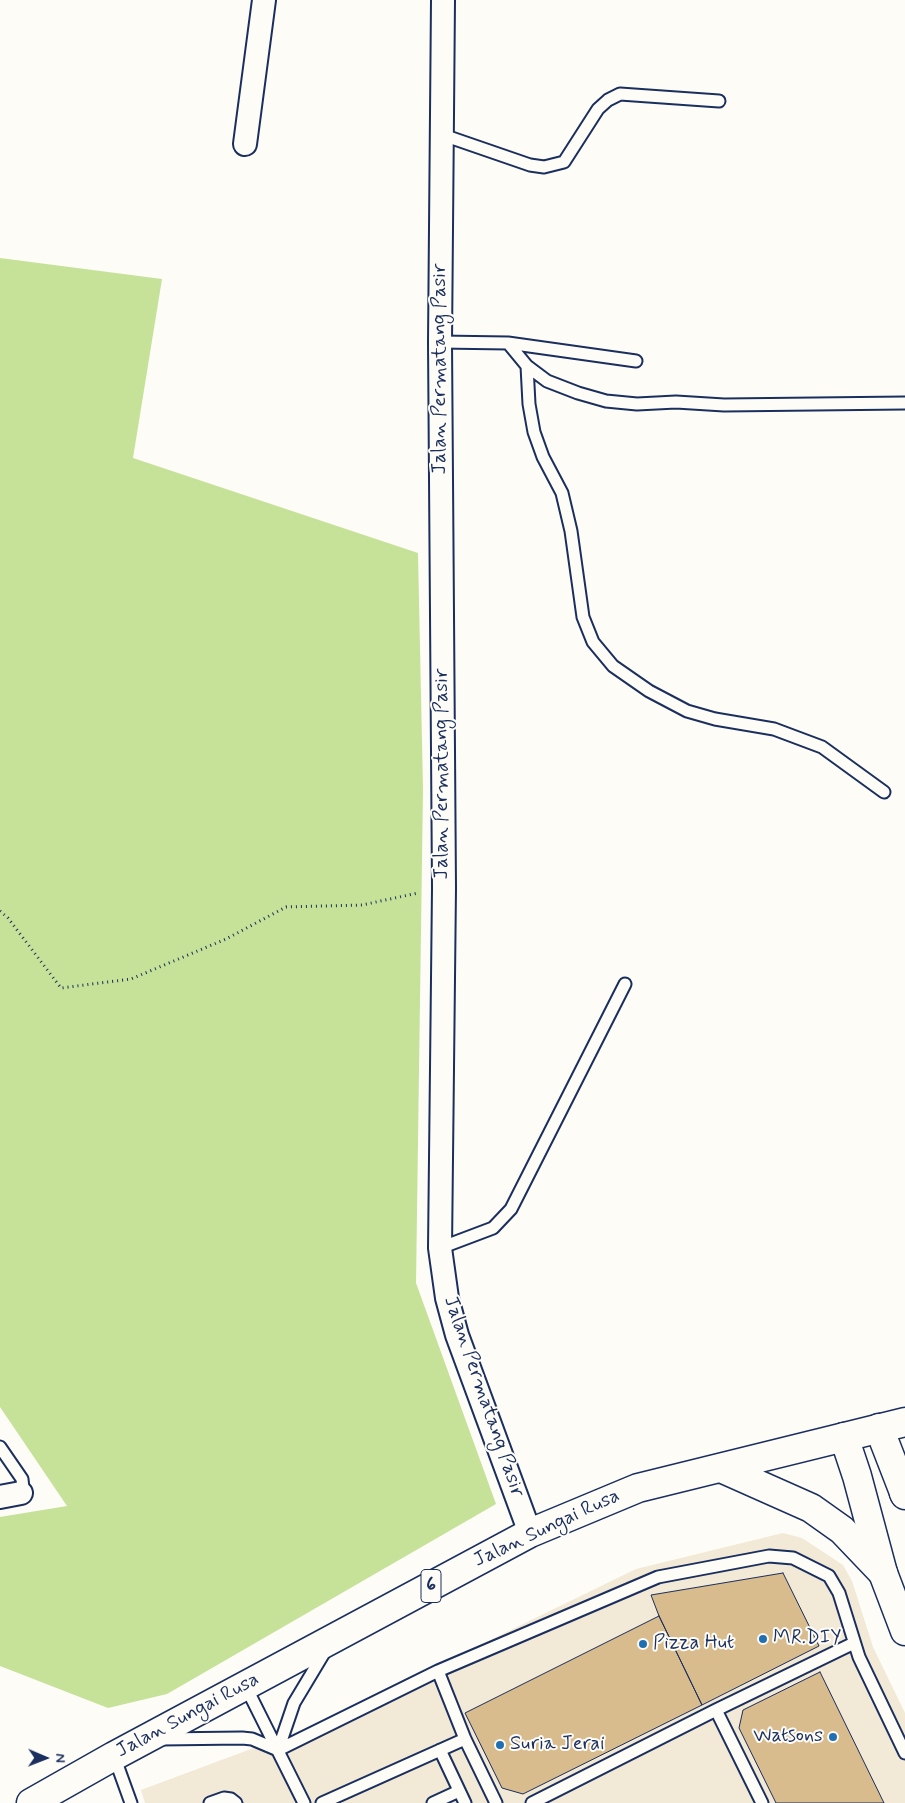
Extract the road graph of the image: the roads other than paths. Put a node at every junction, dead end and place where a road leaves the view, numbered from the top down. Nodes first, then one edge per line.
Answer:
1 (264, 0) edge
2 (443, 0) edge
3 (719, 101) dead end
4 (443, 135) junction
5 (245, 144) dead end
6 (440, 342) junction
7 (508, 344) junction
8 (636, 361) dead end
9 (527, 366) junction
10 (905, 403) edge
11 (884, 792) dead end
12 (624, 984) dead end
13 (440, 1248) junction
14 (905, 1422) edge
15 (879, 1428) junction
16 (844, 1437) junction
17 (0, 1447) edge
18 (721, 1468) junction
19 (905, 1492) edge
20 (10, 1495) edge
21 (530, 1533) junction
22 (883, 1573) junction
23 (905, 1631) edge
24 (333, 1638) junction
25 (854, 1643) junction
26 (438, 1671) junction
27 (245, 1685) junction
28 (716, 1710) junction
29 (146, 1739) junction
30 (465, 1739) junction
31 (278, 1750) junction
32 (440, 1750) junction
33 (905, 1753) edge
34 (114, 1756) junction
35 (459, 1791) junction
36 (31, 1803) edge
37 (131, 1803) edge
38 (210, 1803) edge
39 (236, 1803) edge
40 (304, 1803) edge
41 (322, 1803) edge
42 (433, 1803) edge
43 (465, 1803) edge
44 (496, 1803) edge
45 (532, 1803) edge
46 (762, 1803) edge

1 - 5 street
2 - 4 street, Jalan Permatang Pasir
3 - 4 lane
4 - 6 street, Jalan Permatang Pasir
6 - 7 lane
6 - 13 street, Jalan Permatang Pasir
7 - 8 lane
7 - 9 lane
9 - 10 lane
9 - 11 lane
12 - 13 lane
13 - 21 street, Jalan Permatang Pasir
14 - 15 main road, Jalan Sungai Rusa / 6
15 - 16 main road, Jalan Sungai Rusa / 6
15 - 19 main road
16 - 18 main road, Jalan Sungai Rusa / 6
16 - 22 main road
17 - 20 lane
18 - 21 main road, Jalan Sungai Rusa / 6
18 - 22 main road
21 - 24 main road, Jalan Sungai Rusa / 6
22 - 23 main road
24 - 27 main road, Jalan Sungai Rusa / 6
24 - 31 lane
25 - 26 lane
25 - 28 lane
25 - 33 lane
26 - 30 lane
26 - 31 lane
27 - 29 main road, Jalan Sungai Rusa / 6
27 - 31 lane
28 - 45 lane
28 - 46 lane
29 - 31 lane
29 - 34 main road, Jalan Sungai Rusa / 6
30 - 32 lane
30 - 44 lane
31 - 40 lane
32 - 35 lane
32 - 41 lane
34 - 36 main road, Jalan Sungai Rusa / 6
34 - 37 lane
35 - 42 lane
35 - 43 lane
38 - 39 lane

